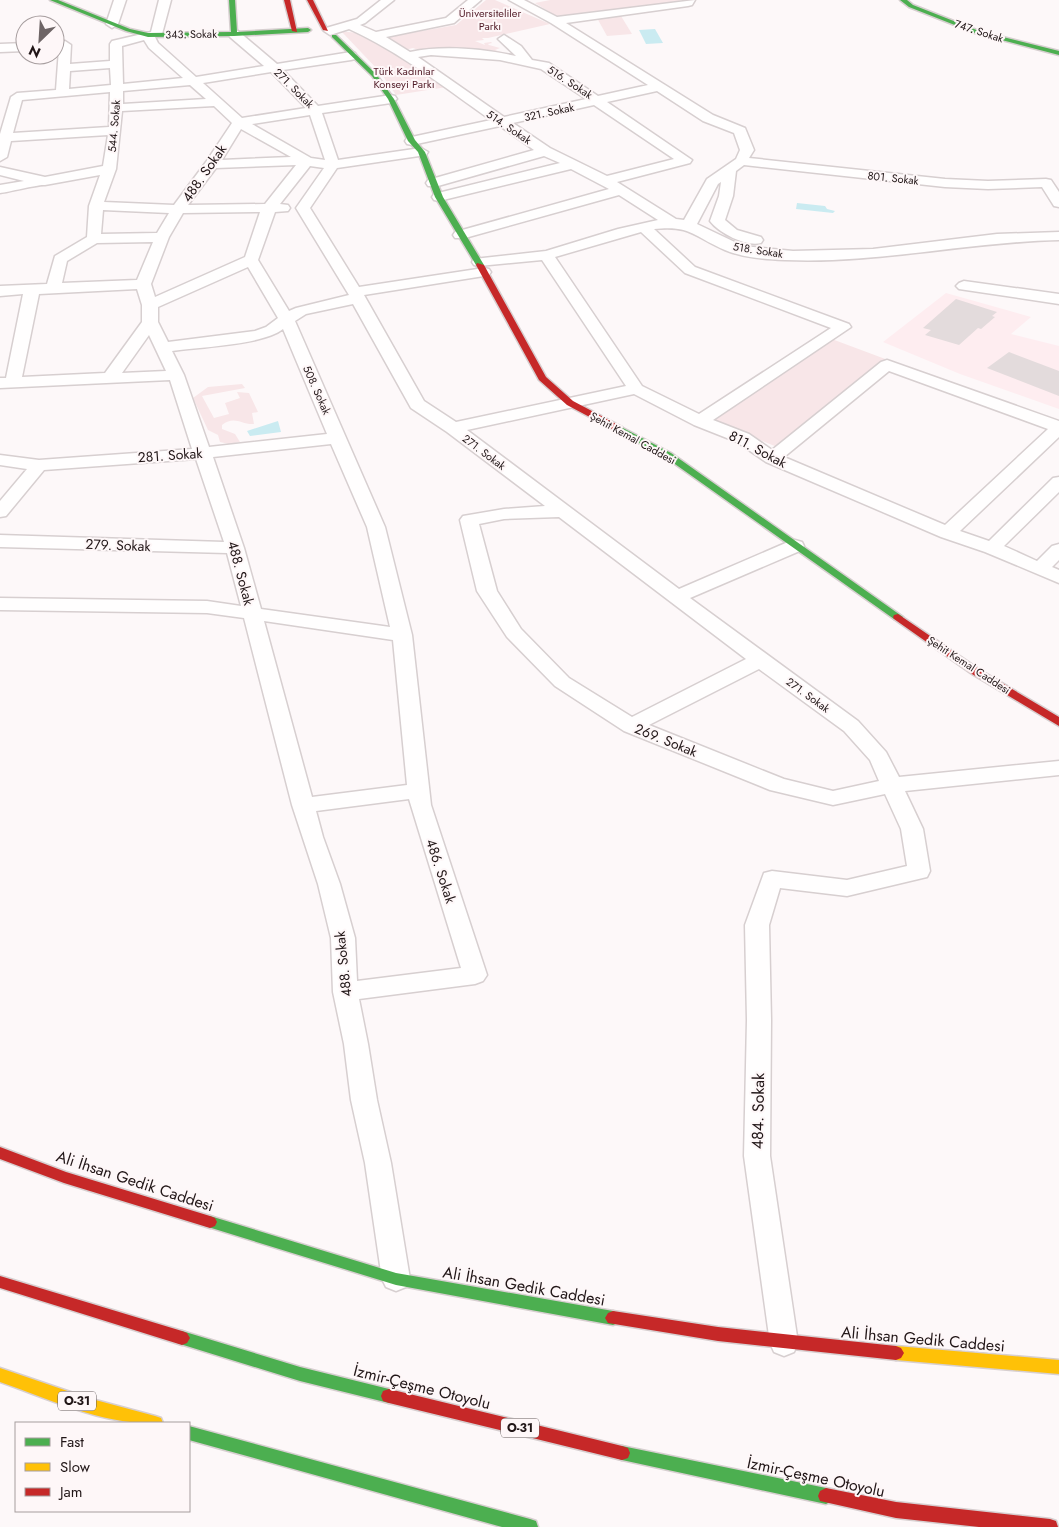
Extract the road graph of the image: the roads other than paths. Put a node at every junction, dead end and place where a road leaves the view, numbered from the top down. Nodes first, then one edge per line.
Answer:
1 (53, 0) edge
2 (120, 0) edge
3 (165, 0) edge
4 (232, 0) edge
5 (287, 0) edge
6 (310, 0) edge
7 (388, 0) edge
8 (475, 0) edge
9 (518, 0) edge
10 (903, 0) edge
11 (689, 1) edge
12 (555, 21) junction
13 (112, 24) junction
14 (350, 25) junction
15 (295, 31) junction
16 (330, 32) junction
17 (152, 34) junction
18 (234, 34) junction
19 (375, 36) junction
20 (504, 39) dead end
21 (315, 41) junction
22 (15, 47) edge
23 (0, 48) edge
24 (1059, 53) edge
25 (408, 56) junction
26 (353, 57) junction
27 (528, 62) junction
28 (116, 64) junction
29 (63, 65) edge
30 (64, 68) junction
31 (275, 69) junction
32 (192, 81) junction
33 (657, 87) junction
34 (117, 88) junction
35 (62, 93) junction
36 (391, 99) junction
37 (599, 101) junction
38 (215, 102) junction
39 (116, 108) junction
40 (315, 110) junction
41 (239, 122) junction
42 (501, 122) junction
43 (115, 131) junction
44 (3, 138) edge
45 (412, 141) junction
46 (545, 151) junction
47 (421, 152) junction
48 (0, 156) edge
49 (307, 161) junction
50 (741, 161) junction
51 (212, 164) junction
52 (574, 164) junction
53 (333, 165) junction
54 (109, 170) junction
55 (0, 171) edge
56 (729, 171) junction
57 (45, 181) junction
58 (606, 181) junction
59 (433, 183) junction
60 (0, 189) edge
61 (622, 190) junction
62 (439, 197) junction
63 (1059, 203) edge
64 (96, 206) junction
65 (269, 208) junction
66 (303, 208) junction
67 (178, 209) junction
68 (672, 222) junction
69 (689, 225) junction
70 (644, 227) junction
71 (460, 235) junction
72 (1059, 236) edge
73 (162, 237) junction
74 (94, 239) junction
75 (888, 251) junction
76 (546, 255) junction
77 (251, 260) junction
78 (481, 267) junction
79 (143, 284) junction
80 (964, 286) dead end
81 (54, 288) junction
82 (32, 289) junction
83 (0, 291) edge
84 (357, 295) junction
85 (1059, 299) edge
86 (150, 313) junction
87 (286, 319) junction
88 (162, 346) junction
89 (176, 375) junction
90 (110, 378) junction
91 (7, 382) edge
92 (636, 389) junction
93 (570, 403) junction
94 (700, 421) junction
95 (1059, 427) edge
96 (453, 428) junction
97 (339, 438) junction
98 (202, 453) junction
99 (772, 458) junction
100 (0, 460) edge
101 (38, 465) junction
102 (1059, 482) edge
103 (563, 511) junction
104 (0, 512) edge
105 (947, 533) junction
106 (0, 541) edge
107 (795, 546) junction
108 (235, 548) junction
109 (992, 548) junction
110 (1059, 550) edge
111 (1039, 569) junction
112 (1059, 576) edge
113 (677, 597) junction
114 (0, 604) edge
115 (252, 614) junction
116 (402, 635) junction
117 (760, 660) junction
118 (1059, 722) edge
119 (631, 726) junction
120 (1059, 768) edge
121 (892, 785) junction
122 (418, 792) junction
123 (303, 805) junction
124 (772, 879) joint
125 (345, 992) junction
126 (0, 1153) edge
127 (396, 1279) junction
128 (0, 1282) edge
129 (784, 1342) junction
130 (1059, 1367) edge
131 (0, 1375) edge
132 (151, 1422) edge
133 (190, 1432) edge
134 (530, 1527) edge
135 (1050, 1527) edge

1 - 13 main road
2 - 13 street
3 - 17 street
4 - 18 main road
5 - 15 main road
6 - 16 main road
7 - 14 street
8 - 19 street
9 - 12 street
10 - 24 main road, 747. Sokak
11 - 12 street
12 - 33 street
13 - 17 main road
14 - 16 street
14 - 19 street, 514. Sokak
15 - 18 main road
15 - 21 main road
16 - 21 main road
16 - 21 main road
16 - 26 main road, Şehit Kemal Caddesi
17 - 18 main road, 343. Sokak
17 - 28 street, 544. Sokak
17 - 32 street
18 - 21 main road
18 - 31 street, 271. Sokak
19 - 25 street, 514. Sokak
20 - 27 street
21 - 26 main road
22 - 23 street
25 - 27 street, 516. Sokak
25 - 42 street, 514. Sokak
26 - 31 street
26 - 36 main road, Şehit Kemal Caddesi
27 - 37 street, 516. Sokak
28 - 30 street
28 - 34 street, 544. Sokak
29 - 30 street
30 - 35 street
31 - 32 street
31 - 40 street, 271. Sokak
32 - 34 street
32 - 38 street
33 - 37 street, 321. Sokak
33 - 50 street
34 - 35 street
34 - 39 street, 544. Sokak
35 - 44 street
36 - 40 street
36 - 45 main road, Şehit Kemal Caddesi
37 - 42 street, 321. Sokak
37 - 58 street, 516. Sokak
38 - 39 street
38 - 41 street
39 - 43 street, 544. Sokak
40 - 41 street
40 - 53 street, 271. Sokak
41 - 49 street
41 - 51 street, 488. Sokak
42 - 45 street, 321. Sokak
42 - 46 street, 514. Sokak
43 - 44 street
43 - 54 street, 544. Sokak
44 - 48 street
45 - 47 main road, Şehit Kemal Caddesi
46 - 52 street, 514. Sokak
46 - 59 street
47 - 53 street
47 - 59 main road, Şehit Kemal Caddesi
49 - 51 street
49 - 53 street
49 - 65 street
50 - 56 street
50 - 63 street, 801. Sokak
51 - 67 street, 488. Sokak
52 - 58 street, 514. Sokak
52 - 62 street
53 - 66 street
54 - 57 street
54 - 64 street, 544. Sokak
55 - 57 street
56 - 69 street
56 - 75 street
57 - 60 street
58 - 61 street, 514. Sokak
59 - 62 main road, Şehit Kemal Caddesi
61 - 68 street, 514. Sokak
61 - 71 street
62 - 71 main road, Şehit Kemal Caddesi
64 - 67 street
64 - 74 street, 544. Sokak
65 - 66 street
65 - 67 street
65 - 77 street
66 - 84 street, 271. Sokak
67 - 73 street, 488. Sokak
68 - 69 street, 518. Sokak
68 - 70 street
69 - 75 street, 518. Sokak
70 - 76 street
70 - 94 street
71 - 78 main road, Şehit Kemal Caddesi
72 - 75 street, 518. Sokak
73 - 74 street
73 - 79 street, 488. Sokak
74 - 81 street
76 - 78 street
76 - 92 street, 811. Sokak
77 - 86 street
77 - 87 street, 508. Sokak
78 - 84 street
78 - 93 main road, Şehit Kemal Caddesi
79 - 81 street
79 - 86 street, 488. Sokak
80 - 85 street
81 - 82 street
82 - 83 street
82 - 91 street
84 - 87 street
84 - 96 street, 271. Sokak
86 - 88 street, 488. Sokak
86 - 90 street
87 - 88 street
87 - 97 street, 508. Sokak
88 - 89 street, 488. Sokak
89 - 90 street
89 - 98 street, 488. Sokak
90 - 91 street
92 - 93 street
92 - 94 street, 811. Sokak
93 - 96 street
93 - 107 main road, Şehit Kemal Caddesi
94 - 99 street, 811. Sokak
95 - 99 street
95 - 105 street
96 - 103 street, 271. Sokak
97 - 98 street, 281. Sokak
97 - 116 street, 508. Sokak
98 - 101 street, 281. Sokak
98 - 108 street, 488. Sokak
99 - 105 street, 811. Sokak
100 - 101 street, 281. Sokak
101 - 104 street
102 - 109 street
103 - 113 street, 271. Sokak
103 - 119 street, 269. Sokak
105 - 109 street, 811. Sokak
106 - 108 street, 279. Sokak
107 - 113 street
107 - 118 main road, Şehit Kemal Caddesi
108 - 115 street, 488. Sokak
109 - 111 street, 811. Sokak
110 - 111 street
111 - 112 street, 811. Sokak
113 - 117 street, 271. Sokak
114 - 115 street
115 - 116 street
115 - 123 street, 488. Sokak
116 - 122 street, 486. Sokak
117 - 119 street
117 - 121 street, 271. Sokak
119 - 121 street, 269. Sokak
120 - 121 street, 269. Sokak
121 - 124 street, 271. Sokak
122 - 123 street
122 - 125 street, 486. Sokak
123 - 125 street, 488. Sokak
124 - 129 street, 484. Sokak
125 - 127 street, 488. Sokak
126 - 127 main road, Ali İhsan Gedik Caddesi
127 - 129 main road, Ali İhsan Gedik Caddesi
128 - 135 main road, İzmir-Çeşme Otoyolu / O-31
129 - 130 main road, Ali İhsan Gedik Caddesi
131 - 132 main road, O-31
133 - 134 main road

